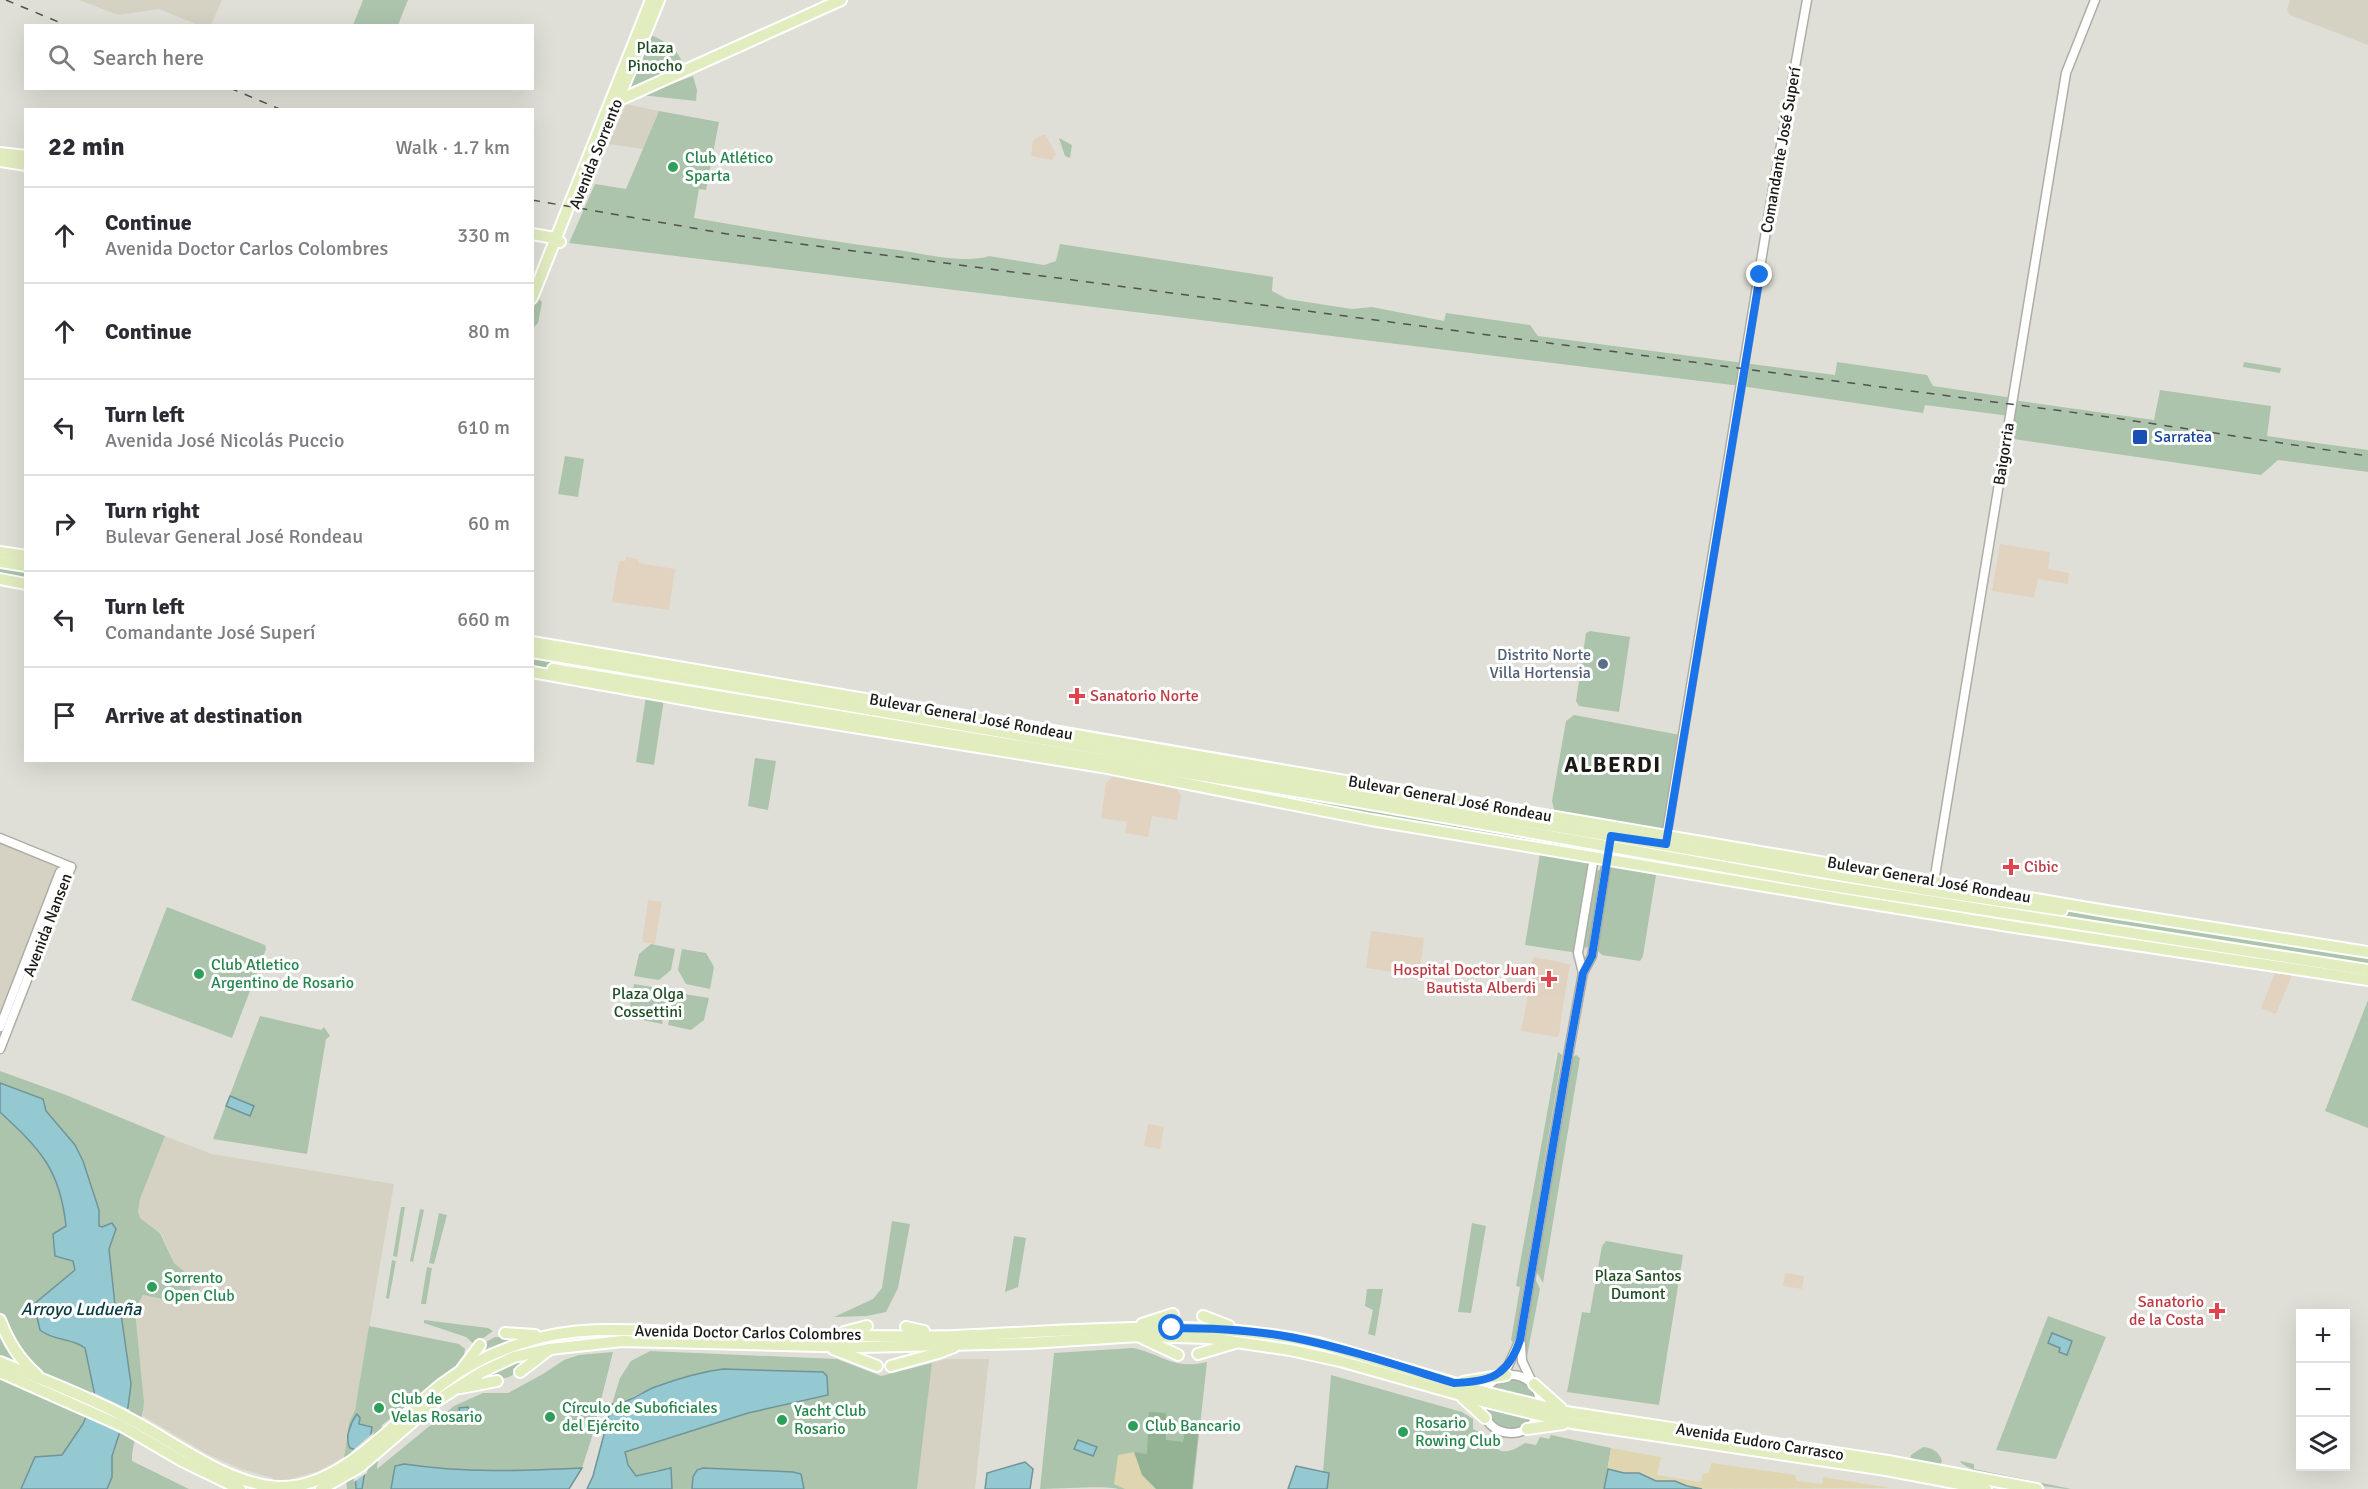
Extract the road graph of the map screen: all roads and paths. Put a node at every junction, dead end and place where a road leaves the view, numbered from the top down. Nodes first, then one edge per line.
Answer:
1 (651, 0) edge
2 (659, 0) edge
3 (824, 0) edge
4 (841, 0) edge
5 (1807, 0) edge
6 (2095, 0) edge
7 (616, 95) junction
8 (0, 153) edge
9 (24, 156) edge
10 (0, 161) edge
11 (24, 165) edge
12 (534, 234) edge
13 (557, 240) junction
14 (538, 271) edge
15 (534, 289) edge
16 (0, 552) edge
17 (24, 556) edge
18 (0, 562) edge
19 (24, 566) edge
20 (0, 573) edge
21 (24, 578) edge
22 (0, 579) edge
23 (24, 584) edge
24 (534, 642) edge
25 (534, 652) edge
26 (534, 665) edge
27 (534, 672) edge
28 (708, 672) junction
29 (740, 687) junction
30 (835, 715) junction
31 (872, 730) junction
32 (1077, 735) junction
33 (1103, 748) junction
34 (1185, 773) junction
35 (1346, 781) junction
36 (1235, 794) junction
37 (1331, 797) junction
38 (1385, 797) junction
39 (1371, 820) junction
40 (1611, 836) junction
41 (0, 838) edge
42 (1665, 845) junction
43 (1741, 848) junction
44 (1594, 857) junction
45 (1607, 859) junction
46 (1772, 862) junction
47 (71, 867) junction
48 (1662, 868) junction
49 (1820, 884) junction
50 (1934, 886) junction
51 (2036, 899) junction
52 (1868, 903) junction
53 (1930, 907) junction
54 (2049, 908) junction
55 (2135, 934) junction
56 (2321, 945) junction
57 (2368, 952) edge
58 (2193, 953) junction
59 (2343, 955) junction
60 (2368, 960) edge
61 (2368, 970) edge
62 (1583, 973) junction
63 (2368, 980) edge
64 (0, 1027) edge
65 (0, 1049) edge
66 (1173, 1314) dead end
67 (1203, 1316) dead end
68 (0, 1320) edge
69 (867, 1326) dead end
70 (906, 1328) dead end
71 (1136, 1332) junction
72 (505, 1333) dead end
73 (830, 1335) junction
74 (545, 1336) junction
75 (1242, 1337) junction
76 (955, 1340) junction
77 (1520, 1340) junction
78 (480, 1345) dead end
79 (821, 1345) junction
80 (550, 1349) junction
81 (1198, 1354) dead end
82 (1178, 1355) dead end
83 (877, 1366) dead end
84 (891, 1366) dead end
85 (0, 1369) edge
86 (461, 1371) junction
87 (520, 1372) dead end
88 (1499, 1377) junction
89 (44, 1381) junction
90 (497, 1381) dead end
91 (1454, 1383) junction
92 (1533, 1384) junction
93 (455, 1389) junction
94 (1459, 1394) junction
95 (70, 1396) junction
96 (1483, 1396) junction
97 (1540, 1411) junction
98 (1566, 1412) junction
99 (1485, 1418) junction
100 (1572, 1423) junction
101 (1527, 1429) junction
102 (238, 1484) edge
103 (321, 1489) edge
104 (1986, 1489) edge
105 (2037, 1489) edge

1 - 7 main road, Avenida Sorrento
2 - 7 main road, Avenida Sorrento
3 - 7 main road
4 - 7 main road
5 - 42 street, Comandante José Superí
6 - 50 street, Baigorria
7 - 13 main road, Avenida Sorrento
8 - 9 main road
10 - 11 main road
12 - 13 main road
13 - 14 main road, Avenida Sorrento
14 - 15 main road, Avenida Sorrento
16 - 17 main road
18 - 19 main road
20 - 21 main road
22 - 23 main road
24 - 28 main road, Bulevar General José Rondeau
25 - 29 main road, Bulevar General José Rondeau
26 - 30 main road, Bulevar General José Rondeau
27 - 31 main road, Bulevar General José Rondeau
28 - 29 main road
28 - 32 main road, Bulevar General José Rondeau
29 - 33 main road, Bulevar General José Rondeau
30 - 31 main road
30 - 34 main road, Bulevar General José Rondeau
31 - 36 main road, Bulevar General José Rondeau
32 - 33 main road
32 - 35 main road, Bulevar General José Rondeau
33 - 38 main road, Bulevar General José Rondeau
34 - 36 main road
34 - 37 main road, Bulevar General José Rondeau
35 - 38 main road
35 - 40 main road, Bulevar General José Rondeau
36 - 39 main road, Bulevar General José Rondeau
37 - 39 main road
37 - 40 main road, Bulevar General José Rondeau
38 - 40 main road, Bulevar General José Rondeau
39 - 44 main road, Bulevar General José Rondeau
40 - 42 main road, Bulevar General José Rondeau
40 - 45 street
41 - 47 street
42 - 43 main road, Bulevar General José Rondeau
42 - 46 main road, Bulevar General José Rondeau
42 - 48 street, Comandante José Superí
42 - 49 main road, Bulevar General José Rondeau
43 - 46 main road
43 - 50 main road, Bulevar General José Rondeau
44 - 45 main road, Bulevar General José Rondeau
44 - 62 street
45 - 48 main road, Bulevar General José Rondeau
45 - 62 street
46 - 50 main road, Bulevar General José Rondeau
47 - 64 street, Avenida Nansen
47 - 65 street, Avenida Nansen
48 - 52 main road, Bulevar General José Rondeau
49 - 52 main road
49 - 53 main road, Bulevar General José Rondeau
50 - 51 main road, Bulevar General José Rondeau
50 - 53 street, Baigorria
50 - 54 main road, Bulevar General José Rondeau
51 - 54 main road
51 - 56 main road, Bulevar General José Rondeau
52 - 53 main road, Bulevar General José Rondeau
53 - 55 main road, Bulevar General José Rondeau
53 - 58 main road, Bulevar General José Rondeau
54 - 59 main road, Bulevar General José Rondeau
55 - 58 main road
55 - 61 main road, Bulevar General José Rondeau
56 - 57 main road, Bulevar General José Rondeau
56 - 59 main road
58 - 63 main road, Bulevar General José Rondeau
59 - 60 main road, Bulevar General José Rondeau
62 - 77 street
66 - 71 main road
67 - 75 main road
68 - 89 main road
69 - 73 main road
70 - 76 main road
71 - 75 main road, Avenida Doctor Carlos Colombres
71 - 76 main road, Avenida Doctor Carlos Colombres
71 - 82 main road
72 - 74 main road
73 - 74 main road, Avenida Doctor Carlos Colombres
73 - 76 main road, Avenida Doctor Carlos Colombres
74 - 86 main road, Avenida Doctor Carlos Colombres
75 - 81 main road
75 - 91 main road, Avenida Doctor Carlos Colombres
75 - 94 main road, Avenida Doctor Carlos Colombres
76 - 79 main road, Avenida Doctor Carlos Colombres
76 - 84 main road
77 - 88 street
77 - 92 street
78 - 86 main road
79 - 80 main road, Avenida Doctor Carlos Colombres
79 - 83 main road
80 - 87 main road
80 - 93 main road, Avenida Doctor Carlos Colombres
85 - 89 main road
85 - 95 main road
86 - 102 main road, Avenida Doctor Carlos Colombres
88 - 91 main road
88 - 92 street
88 - 96 street
89 - 95 main road
90 - 93 main road
91 - 96 main road, Avenida Doctor Carlos Colombres
92 - 97 street
92 - 98 main road
93 - 103 main road, Avenida Doctor Carlos Colombres
94 - 96 main road, Avenida Doctor Carlos Colombres
94 - 99 main road
95 - 102 main road, Avenida Doctor Carlos Colombres
96 - 97 main road, Avenida Eudoro Carrasco
96 - 99 street
97 - 98 main road, Avenida Eudoro Carrasco
97 - 100 main road, Avenida Eudoro Carrasco
97 - 101 street
98 - 105 main road, Avenida Eudoro Carrasco
99 - 101 street
100 - 101 main road
100 - 104 main road, Avenida Eudoro Carrasco

